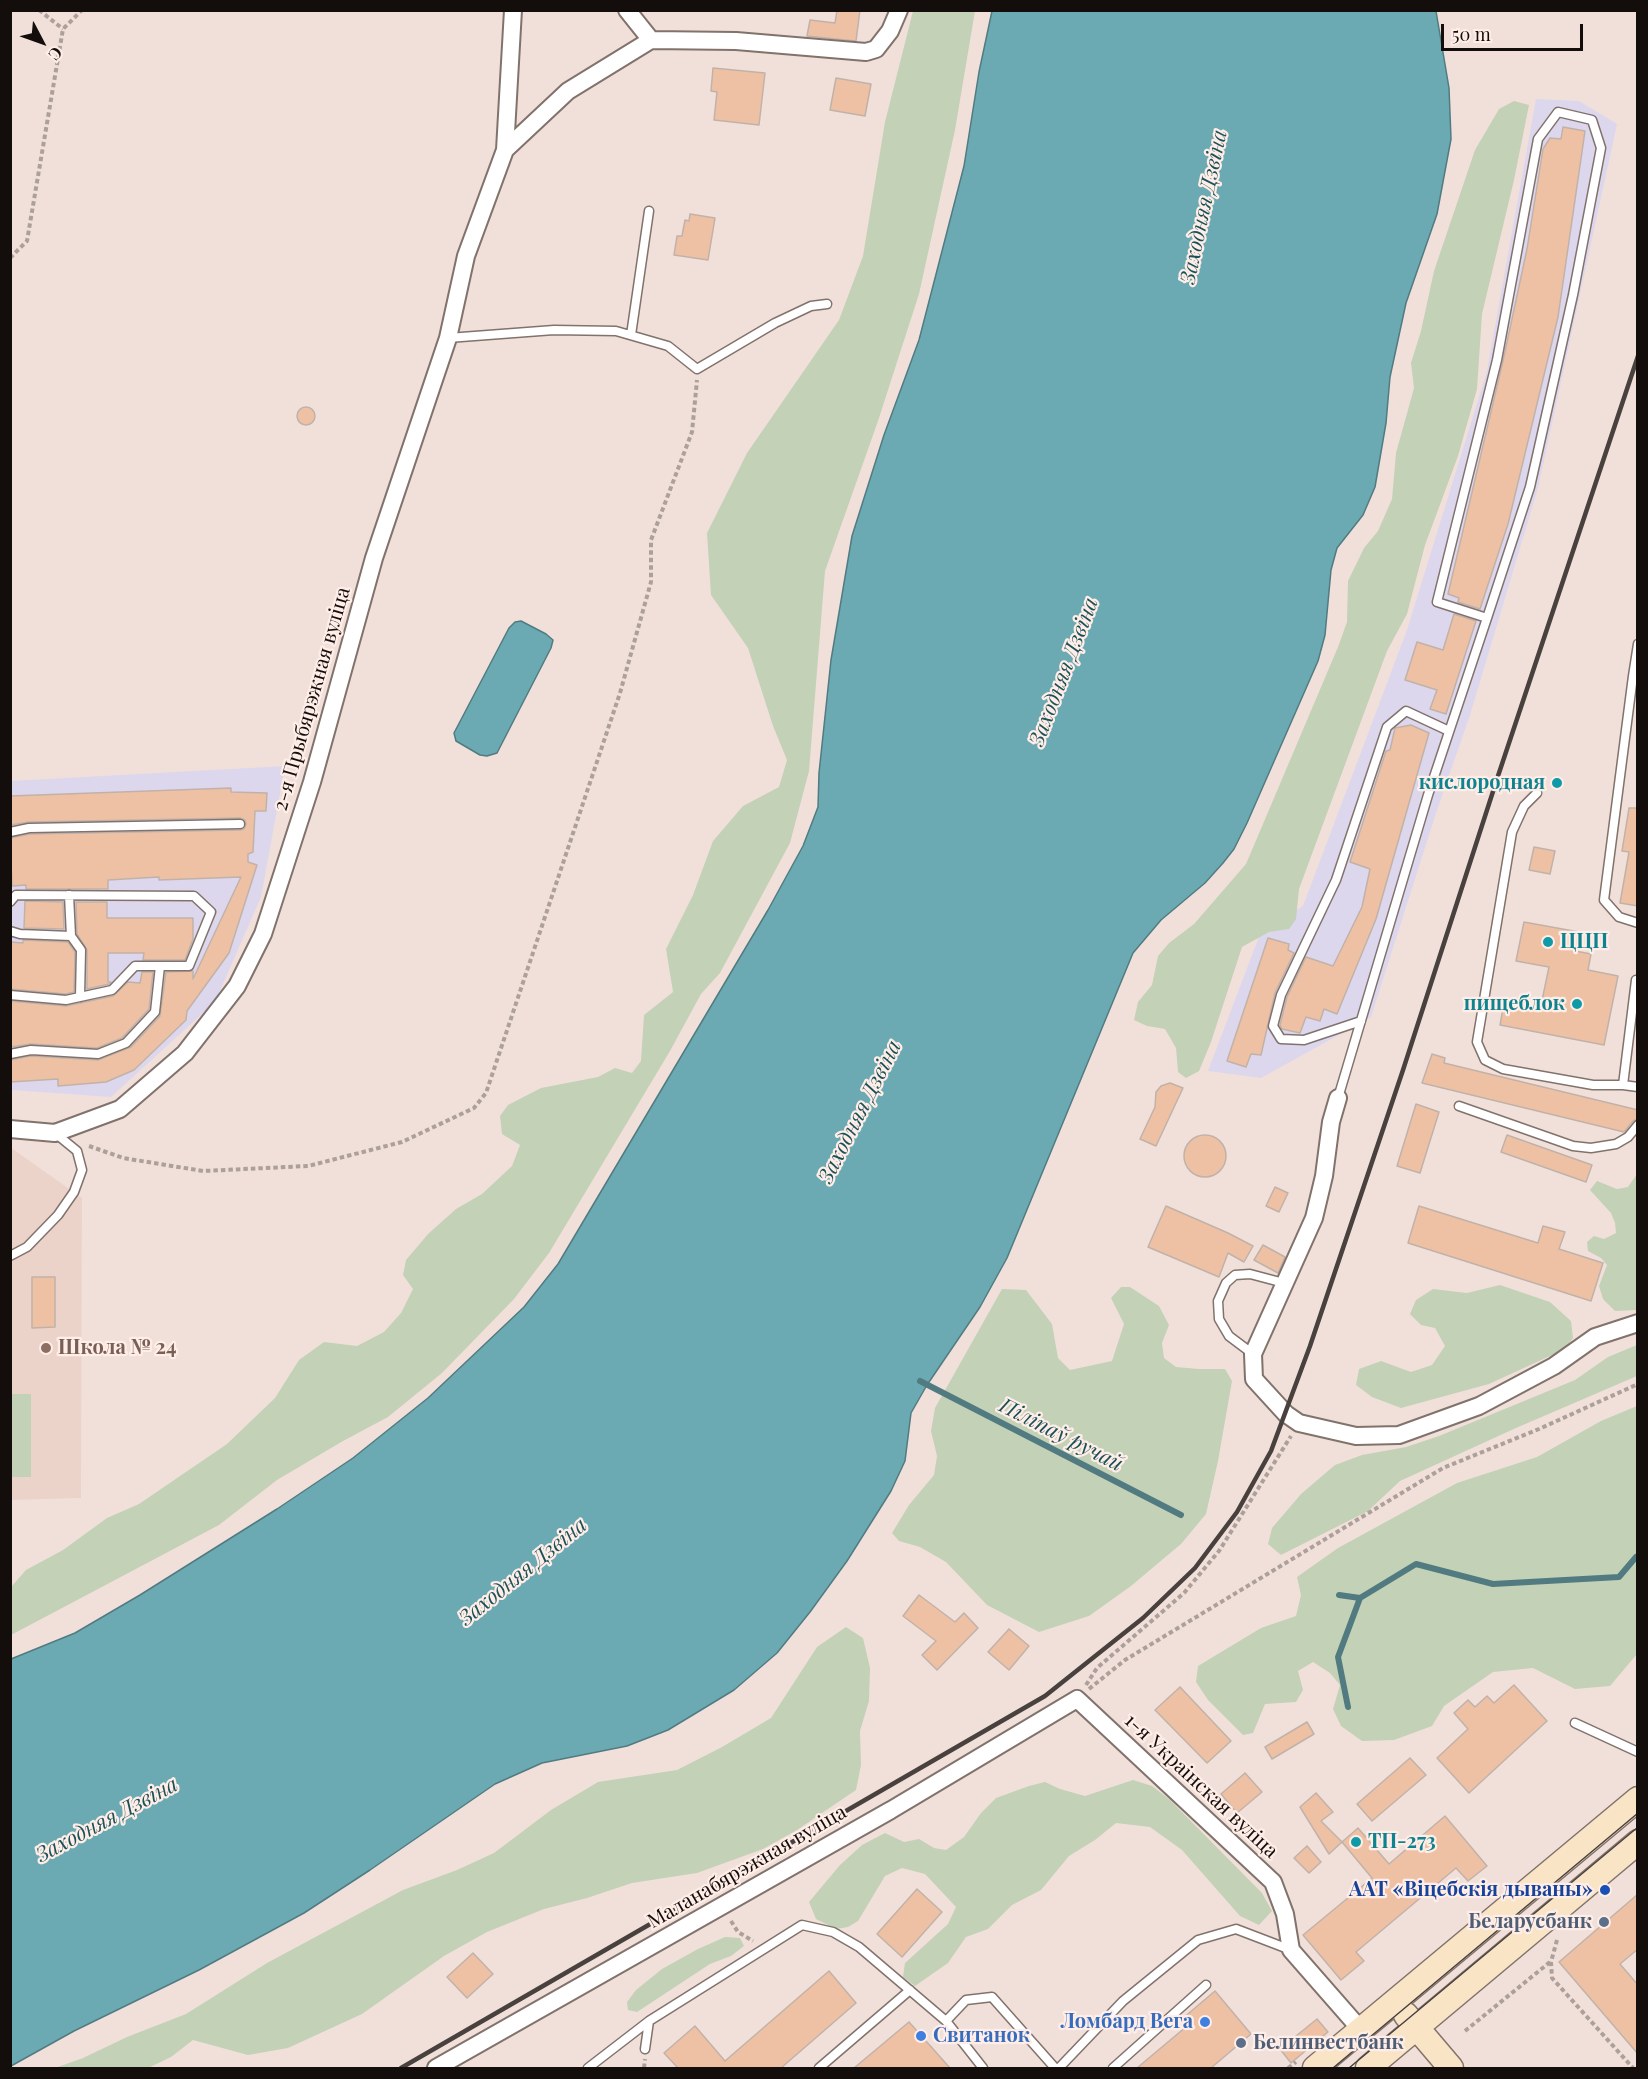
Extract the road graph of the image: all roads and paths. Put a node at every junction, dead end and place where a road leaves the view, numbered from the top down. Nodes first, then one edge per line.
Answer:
1 (39, 10) edge
2 (82, 10) edge
3 (513, 10) edge
4 (627, 10) edge
5 (899, 10) edge
6 (63, 29) junction
7 (651, 40) junction
8 (505, 150) junction
9 (650, 211) dead end
10 (10, 258) edge
11 (828, 304) dead end
12 (631, 335) junction
13 (448, 338) junction
14 (697, 369) junction
15 (1487, 618) junction
16 (1638, 644) edge
17 (1635, 676) edge
18 (1449, 730) junction
19 (1537, 793) dead end
20 (240, 824) dead end
21 (10, 832) edge
22 (69, 895) junction
23 (10, 902) edge
24 (1638, 923) edge
25 (10, 931) edge
26 (71, 936) junction
27 (160, 966) junction
28 (1636, 980) edge
29 (10, 995) edge
30 (80, 997) junction
31 (1362, 1021) junction
32 (10, 1054) edge
33 (1623, 1085) junction
34 (1638, 1087) edge
35 (1338, 1098) joint
36 (1459, 1106) dead end
37 (1638, 1125) edge
38 (10, 1129) edge
39 (55, 1133) junction
40 (10, 1256) edge
41 (1284, 1283) junction
42 (1638, 1323) edge
43 (1253, 1354) junction
44 (1638, 1384) edge
45 (1299, 1423) junction
46 (1077, 1699) junction
47 (1575, 1723) dead end
48 (1638, 1752) edge
49 (1638, 1798) edge
50 (1638, 1842) edge
51 (729, 1917) dead end
52 (744, 1937) dead end
53 (1555, 1942) dead end
54 (1291, 1950) junction
55 (1551, 1962) junction
56 (1206, 1984) dead end
57 (910, 1990) junction
58 (1395, 2002) junction
59 (649, 2021) junction
60 (946, 2021) junction
61 (1417, 2027) junction
62 (1361, 2030) junction
63 (1465, 2031) dead end
64 (645, 2049) dead end
65 (436, 2068) edge
66 (588, 2068) edge
67 (819, 2068) edge
68 (983, 2068) edge
69 (1057, 2068) edge
70 (1113, 2068) edge
71 (1315, 2068) edge
72 (1368, 2068) edge
73 (1451, 2068) edge
74 (1633, 2068) edge

1 - 6 path
2 - 6 path
3 - 8 street
4 - 7 street
5 - 7 street
6 - 10 path
7 - 8 street
8 - 13 street, 2-я Прыбярэжная вуліца
9 - 12 lane
11 - 14 lane
12 - 13 lane
12 - 14 lane
13 - 39 street, 2-я Прыбярэжная вуліца
14 - 39 path
15 - 15 lane
15 - 18 lane
16 - 17 lane
17 - 24 lane
18 - 31 lane
18 - 31 lane
19 - 33 lane
20 - 21 lane
22 - 23 lane
22 - 26 lane
22 - 27 lane
25 - 26 lane
26 - 30 lane
27 - 30 lane
27 - 32 lane
28 - 33 lane
29 - 30 lane
31 - 35 lane
33 - 34 lane
35 - 41 street
36 - 37 lane
38 - 39 street, 2-я Прыбярэжная вуліца
39 - 40 lane
41 - 43 street
41 - 43 lane
42 - 45 street
43 - 45 street
44 - 46 path
45 - 46 path
46 - 54 street, 1-я Украінская вуліца
46 - 65 street, Маланабярэжная вуліца
47 - 48 lane
49 - 58 main road
50 - 61 main road
51 - 52 path
53 - 55 path
54 - 62 street
54 - 69 lane
55 - 63 path
55 - 74 path
56 - 70 lane
57 - 59 lane
57 - 60 lane
57 - 67 lane
58 - 61 main road
58 - 62 main road
59 - 64 lane
59 - 66 lane
60 - 68 lane
60 - 69 lane
61 - 72 main road
61 - 73 main road
62 - 71 main road

